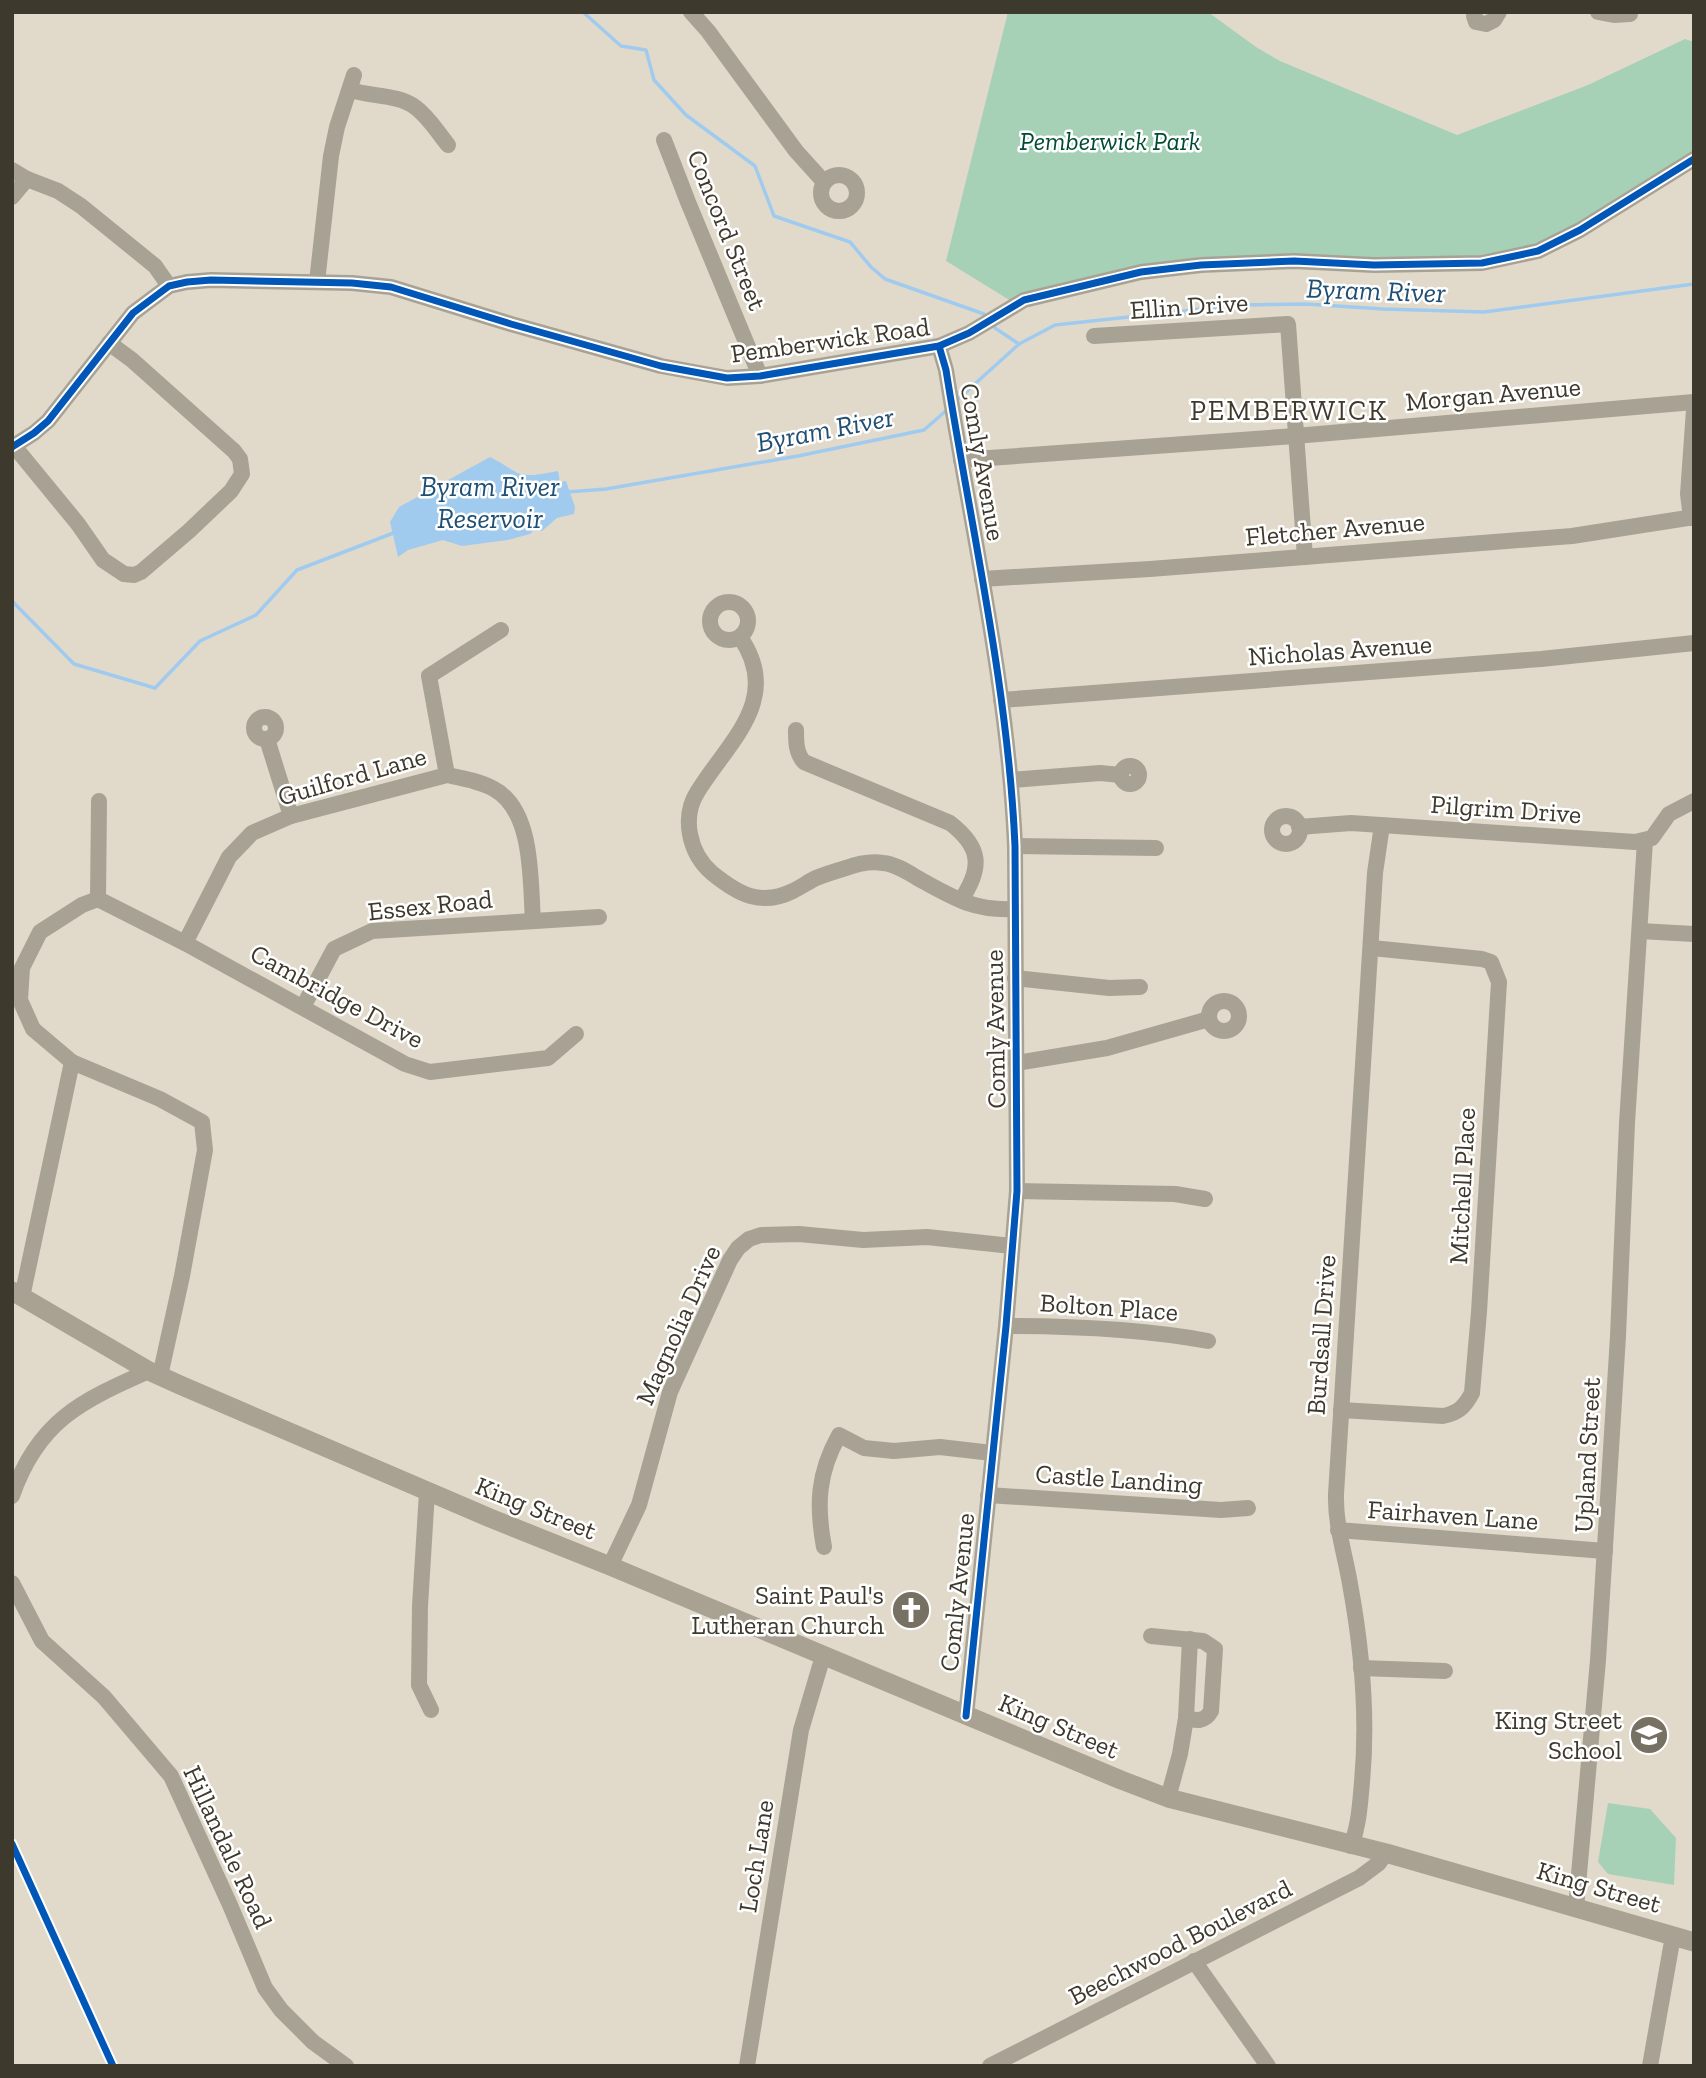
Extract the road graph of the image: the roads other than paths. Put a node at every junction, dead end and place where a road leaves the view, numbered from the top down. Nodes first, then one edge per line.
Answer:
1 (691, 12) edge
2 (1475, 12) edge
3 (1499, 12) edge
4 (1598, 12) edge
5 (1630, 14) dead end
6 (664, 140) dead end
7 (448, 145) dead end
8 (1694, 159) edge
9 (12, 170) edge
10 (27, 179) junction
11 (824, 182) dead end
12 (12, 197) edge
13 (317, 282) junction
14 (169, 286) junction
15 (1094, 336) dead end
16 (109, 343) junction
17 (939, 346) junction
18 (760, 376) junction
19 (1694, 402) edge
20 (1694, 410) edge
21 (1294, 436) junction
22 (13, 447) edge
23 (961, 460) junction
24 (1692, 518) edge
25 (1305, 556) junction
26 (982, 579) junction
27 (501, 630) dead end
28 (740, 636) dead end
29 (1688, 644) edge
30 (1001, 700) junction
31 (796, 730) dead end
32 (268, 739) dead end
33 (447, 775) junction
34 (1121, 775) dead end
35 (1011, 780) junction
36 (99, 801) dead end
37 (1694, 802) edge
38 (291, 816) junction
39 (1382, 825) junction
40 (1299, 827) dead end
41 (1645, 841) junction
42 (1014, 846) junction
43 (1156, 848) dead end
44 (98, 899) junction
45 (961, 901) junction
46 (1015, 909) junction
47 (599, 917) dead end
48 (533, 920) junction
49 (1640, 931) junction
50 (1694, 934) edge
51 (185, 943) junction
52 (1372, 948) junction
53 (1015, 978) junction
54 (1140, 987) dead end
55 (303, 1007) junction
56 (1209, 1019) dead end
57 (576, 1034) dead end
58 (72, 1062) junction
59 (1016, 1063) junction
60 (1017, 1191) junction
61 (1205, 1199) dead end
62 (1012, 1246) junction
63 (17, 1294) edge
64 (1006, 1326) junction
65 (1208, 1341) dead end
66 (154, 1373) junction
67 (1341, 1410) junction
68 (992, 1453) junction
69 (427, 1492) junction
70 (988, 1495) junction
71 (12, 1496) edge
72 (1248, 1508) dead end
73 (1338, 1530) junction
74 (824, 1547) dead end
75 (1605, 1551) junction
76 (610, 1566) junction
77 (12, 1583) edge
78 (1151, 1636) dead end
79 (1190, 1639) junction
80 (823, 1656) junction
81 (1361, 1668) junction
82 (1445, 1671) dead end
83 (431, 1710) dead end
84 (966, 1716) junction
85 (1186, 1718) junction
86 (1168, 1798) junction
87 (1351, 1846) junction
88 (1386, 1853) junction
89 (1576, 1908) junction
90 (1673, 1936) junction
91 (1694, 1942) edge
92 (1194, 1961) junction
93 (346, 2066) edge
94 (747, 2066) edge
95 (990, 2066) edge
96 (1268, 2066) edge
97 (1650, 2066) edge

1 - 11 street
2 - 3 street
4 - 5 street
6 - 18 street, Concord Street
7 - 13 street
8 - 17 street, Pemberwick Road
9 - 10 street
10 - 12 street
10 - 14 street
13 - 14 street, Pemberwick Road
13 - 18 street, Pemberwick Road
14 - 16 street, Pemberwick Road
15 - 21 street, Ellin Drive
16 - 22 street, Pemberwick Road
16 - 22 street
17 - 18 street, Pemberwick Road
17 - 23 street, Comly Avenue
19 - 21 street, Morgan Avenue
20 - 24 street
21 - 23 street, Morgan Avenue
21 - 25 street
23 - 26 street, Comly Avenue
24 - 25 street, Fletcher Avenue
25 - 26 street, Fletcher Avenue
26 - 30 street, Comly Avenue
27 - 33 street
28 - 45 street
29 - 30 street, Nicholas Avenue
30 - 35 street, Comly Avenue
31 - 45 street
32 - 38 street
33 - 38 street, Guilford Lane
33 - 48 street, Guilford Lane
34 - 35 street
35 - 42 street, Comly Avenue
36 - 44 street
37 - 41 street
38 - 51 street, Guilford Lane
39 - 40 street, Pilgrim Drive
39 - 41 street, Pilgrim Drive
39 - 52 street, Burdsall Drive
41 - 49 street, Upland Street
42 - 43 street
42 - 46 street, Comly Avenue
44 - 51 street, Cambridge Drive
44 - 58 street
45 - 46 street
46 - 53 street, Comly Avenue
47 - 48 street, Essex Road
48 - 55 street, Essex Road
49 - 50 street
49 - 75 street, Upland Street
51 - 55 street, Cambridge Drive
52 - 67 street, Burdsall Drive
52 - 67 street, Mitchell Place
53 - 54 street
53 - 59 street, Comly Avenue
55 - 57 street, Cambridge Drive
56 - 59 street
58 - 63 street
58 - 66 street
59 - 60 street, Comly Avenue
60 - 61 street
60 - 62 street, Comly Avenue
62 - 64 street, Comly Avenue
62 - 76 street, Magnolia Drive
63 - 66 main road, King Street
64 - 65 street, Bolton Place
64 - 68 street, Comly Avenue
66 - 69 main road, King Street
66 - 71 street
67 - 73 street, Burdsall Drive
68 - 70 street, Comly Avenue
68 - 74 street
69 - 76 main road, King Street
69 - 83 street
70 - 72 street, Castle Landing
70 - 84 street, Comly Avenue
73 - 75 street, Fairhaven Lane
73 - 81 street, Burdsall Drive
75 - 89 street, Upland Street
76 - 80 main road, King Street
77 - 93 street, Hillandale Road
78 - 79 street
79 - 85 street
79 - 85 street
80 - 84 main road, King Street
80 - 94 street, Loch Lane
81 - 82 street
81 - 87 street, Burdsall Drive
84 - 86 main road, King Street
85 - 86 street
86 - 87 main road, King Street
87 - 88 main road, King Street
88 - 89 main road, King Street
88 - 92 street, Beechwood Boulevard
89 - 90 main road, King Street
90 - 91 main road, King Street
90 - 97 street
92 - 95 street, Beechwood Boulevard
92 - 96 street

